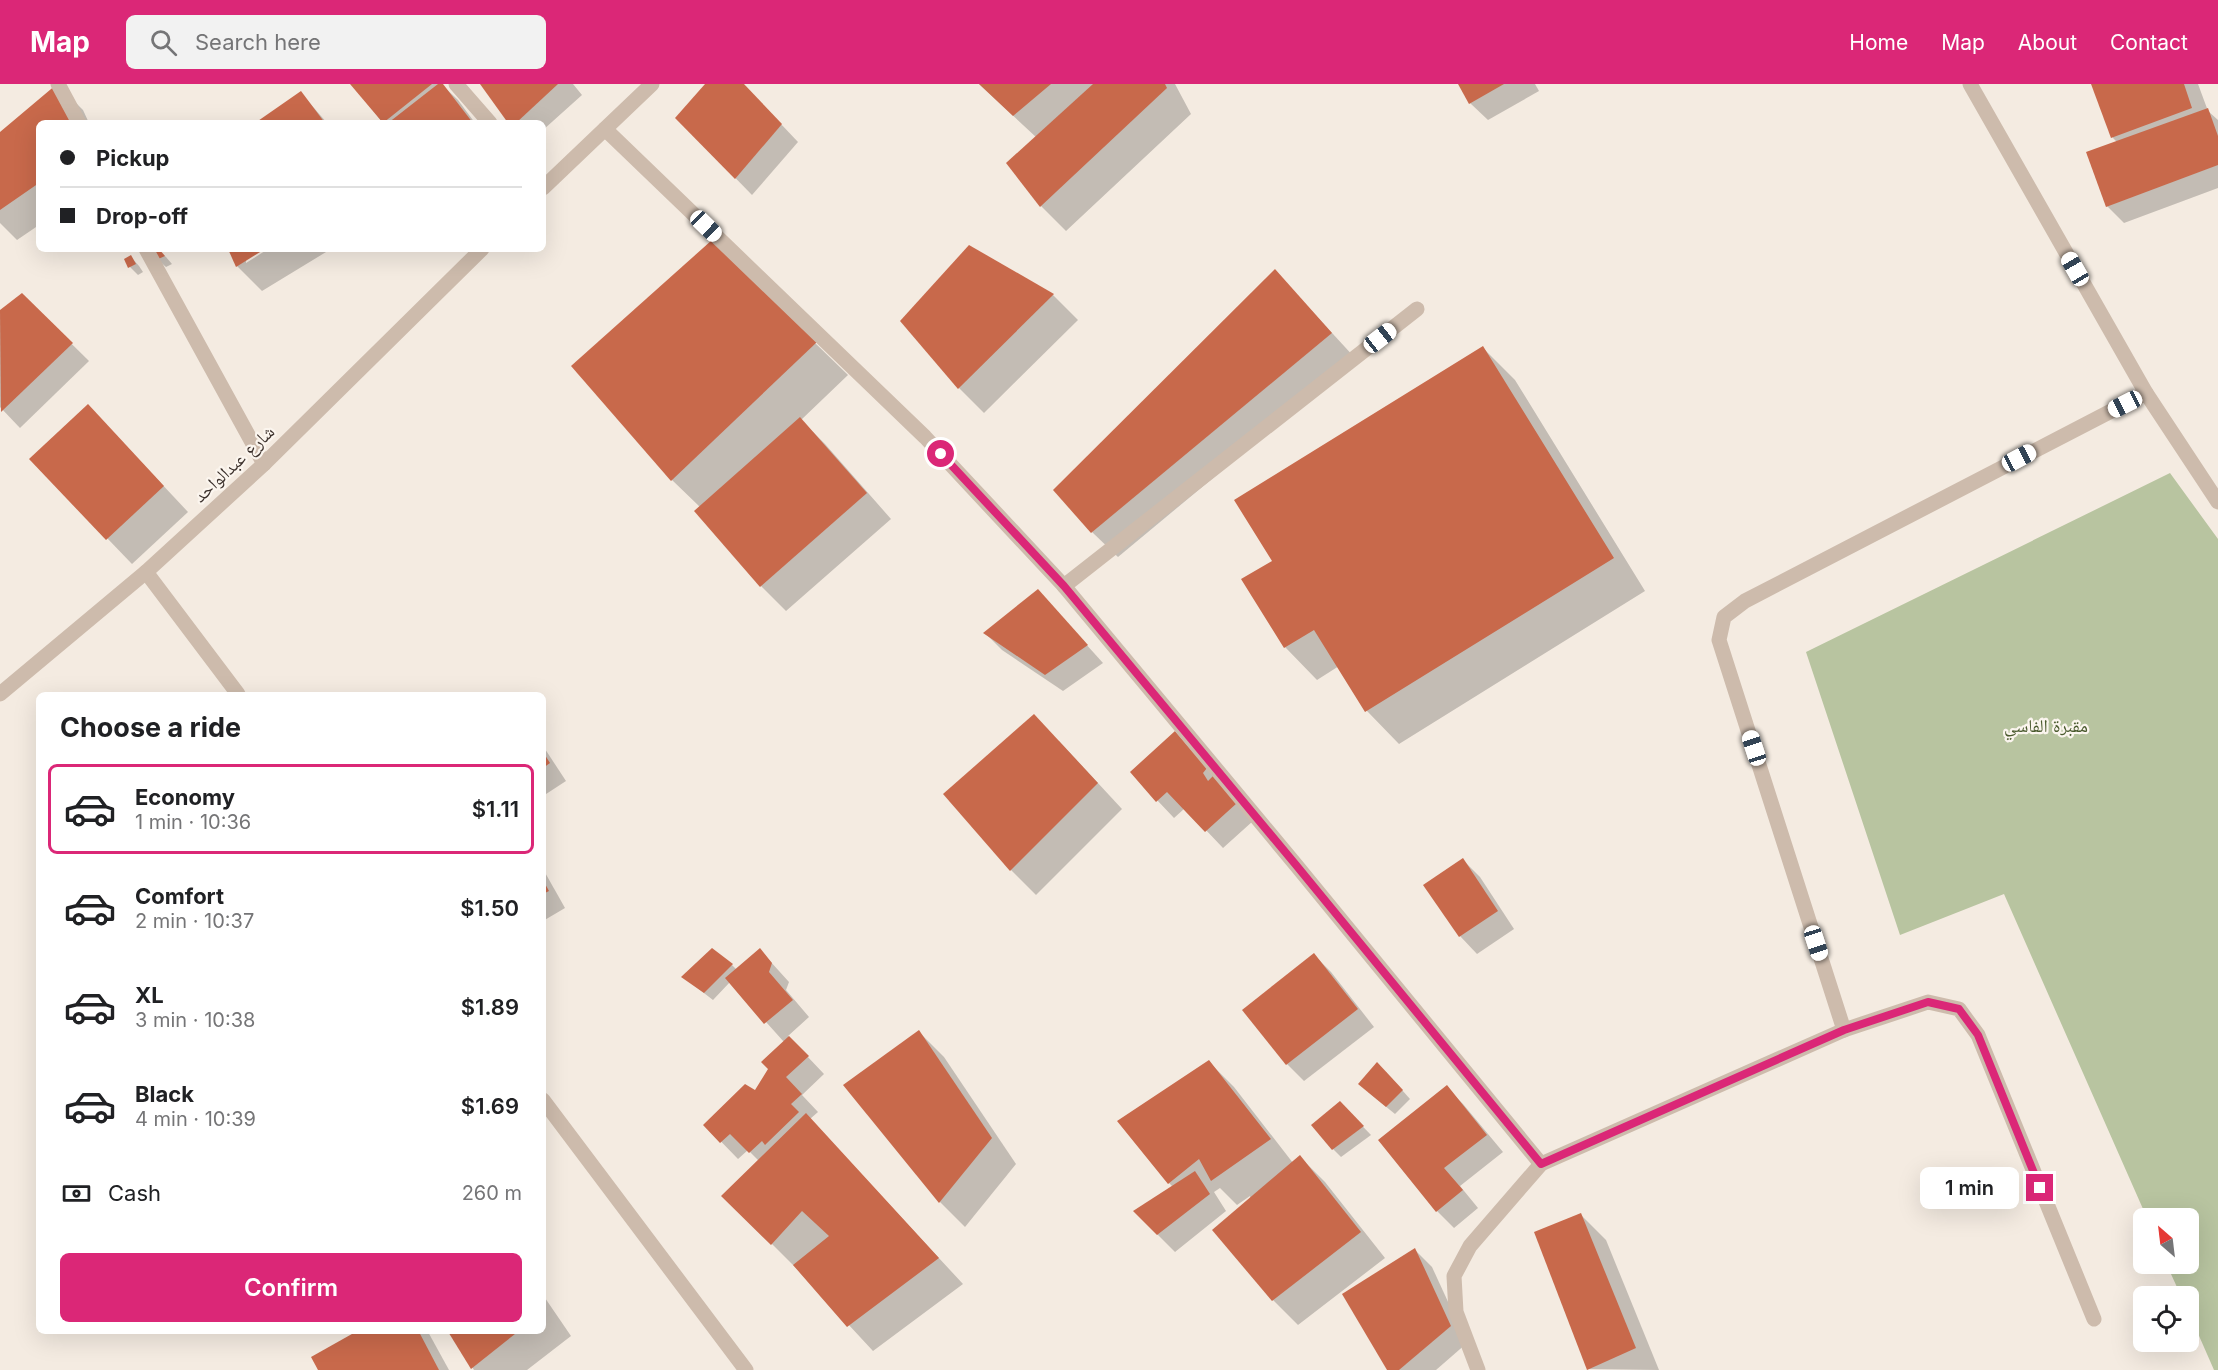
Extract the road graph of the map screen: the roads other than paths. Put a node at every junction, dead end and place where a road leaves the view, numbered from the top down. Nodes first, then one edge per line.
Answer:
1 (58, 84) edge
2 (456, 84) edge
3 (652, 84) edge
4 (1970, 84) edge
5 (77, 120) edge
6 (487, 120) edge
7 (605, 129) junction
8 (546, 184) edge
9 (148, 252) edge
10 (479, 252) edge
11 (1417, 309) dead end
12 (2146, 393) junction
13 (264, 464) junction
14 (2218, 502) edge
15 (146, 572) junction
16 (1064, 586) junction
17 (236, 692) edge
18 (0, 694) edge
19 (1844, 1030) junction
20 (546, 1104) edge
21 (1541, 1164) junction
22 (2094, 1319) dead end
23 (746, 1370) edge
24 (1478, 1370) edge

1 - 5 street
2 - 6 street
3 - 7 street
4 - 12 street
7 - 8 street
7 - 16 street
9 - 13 street
10 - 13 street, شارع عبدالواحد
11 - 16 street
12 - 14 street
12 - 19 street
13 - 15 street, شارع عبدالواحد
15 - 17 street
15 - 18 street, شارع عبدالواحد
16 - 21 street
19 - 21 street
19 - 22 street
20 - 23 street
21 - 24 street

